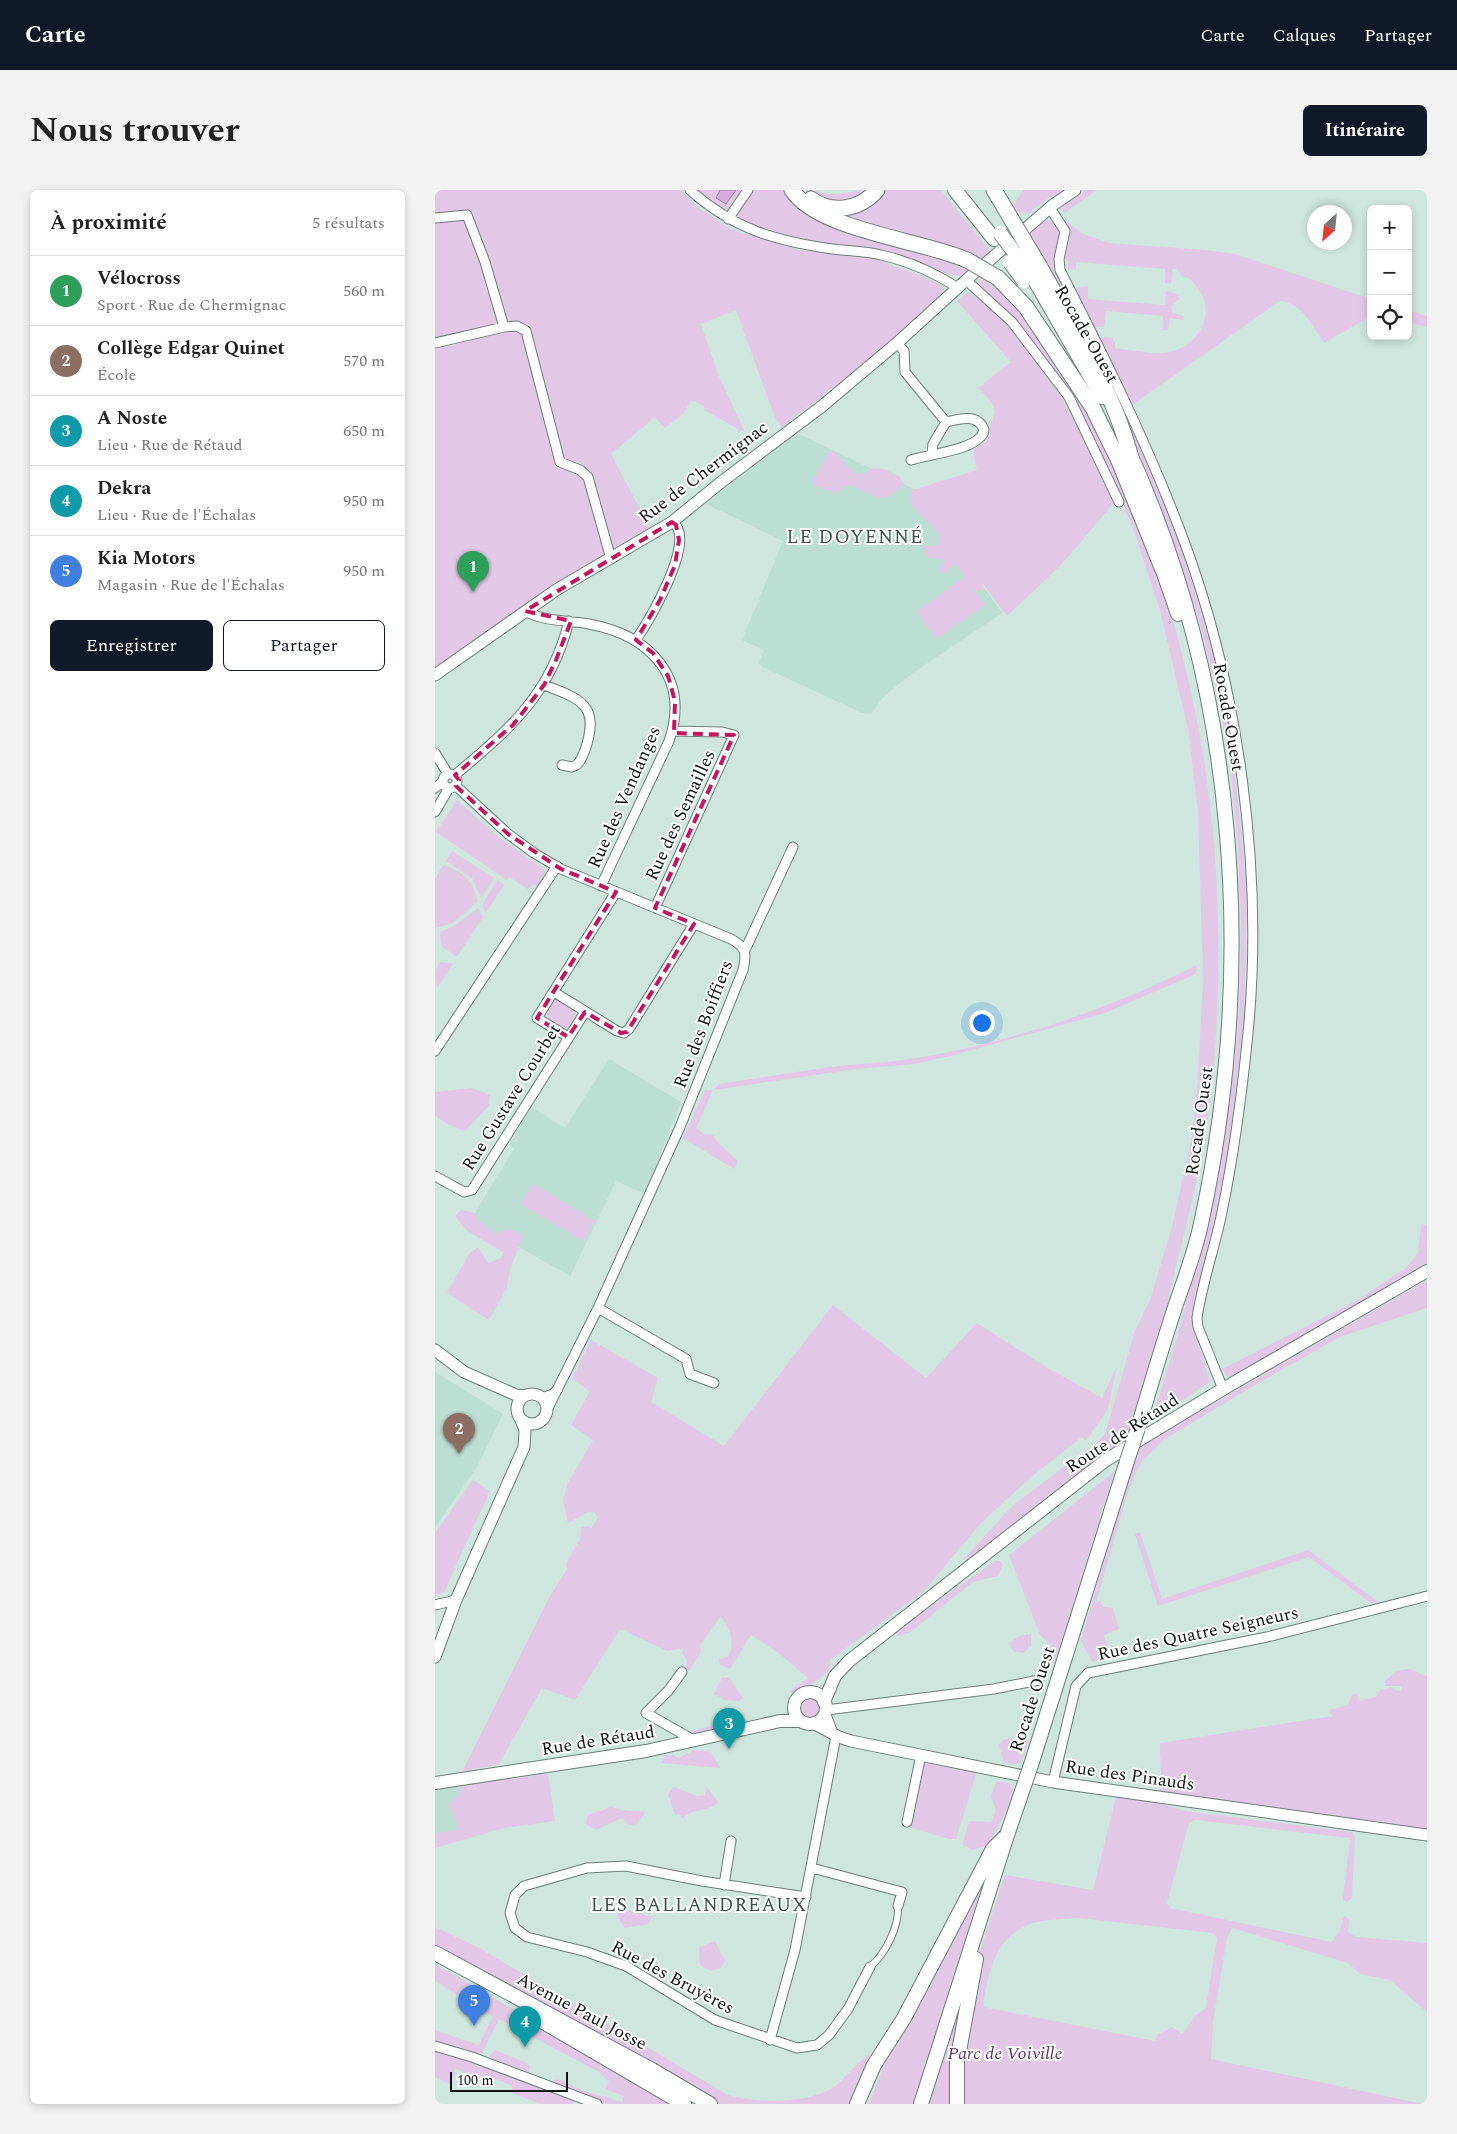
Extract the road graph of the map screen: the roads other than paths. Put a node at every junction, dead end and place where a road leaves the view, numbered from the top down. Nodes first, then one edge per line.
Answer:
1 (691, 190) edge
2 (747, 190) edge
3 (791, 190) edge
4 (802, 190) edge
5 (877, 190) edge
6 (955, 190) edge
7 (966, 190) edge
8 (994, 190) edge
9 (1075, 190) edge
10 (1050, 208) junction
11 (435, 218) edge
12 (728, 219) junction
13 (1018, 227) junction
14 (997, 236) junction
15 (985, 264) dead end
16 (966, 275) junction
17 (1032, 275) junction
18 (504, 327) junction
19 (435, 343) edge
20 (897, 343) junction
21 (946, 422) junction
22 (932, 453) junction
23 (1130, 454) joint
24 (911, 460) dead end
25 (1119, 502) dead end
26 (672, 522) junction
27 (611, 559) junction
28 (1163, 570) junction
29 (525, 611) junction
30 (569, 621) junction
31 (636, 640) junction
32 (435, 675) edge
33 (544, 685) junction
34 (673, 731) junction
35 (435, 753) edge
36 (561, 765) dead end
37 (451, 775) junction
38 (446, 787) edge
39 (435, 812) edge
40 (793, 847) dead end
41 (557, 866) junction
42 (601, 886) junction
43 (616, 892) junction
44 (655, 908) junction
45 (694, 924) junction
46 (745, 950) junction
47 (554, 992) junction
48 (585, 1012) junction
49 (568, 1037) junction
50 (435, 1051) edge
51 (435, 1176) edge
52 (1427, 1271) edge
53 (1176, 1304) junction
54 (598, 1308) junction
55 (435, 1350) edge
56 (713, 1383) dead end
57 (489, 1384) junction
58 (559, 1387) junction
59 (1223, 1389) junction
60 (524, 1396) junction
61 (541, 1398) junction
62 (517, 1407) junction
63 (545, 1414) junction
64 (521, 1420) junction
65 (535, 1424) junction
66 (510, 1480) junction
67 (1427, 1596) edge
68 (456, 1600) junction
69 (435, 1605) edge
70 (435, 1657) edge
71 (682, 1672) dead end
72 (835, 1676) junction
73 (1039, 1680) dead end
74 (812, 1693) junction
75 (794, 1707) junction
76 (825, 1709) junction
77 (801, 1721) junction
78 (765, 1724) junction
79 (815, 1724) junction
80 (834, 1734) junction
81 (695, 1742) junction
82 (921, 1755) junction
83 (1053, 1782) junction
84 (435, 1783) edge
85 (907, 1822) dead end
86 (1007, 1835) junction
87 (1427, 1835) edge
88 (731, 1841) dead end
89 (811, 1868) junction
90 (993, 1882) junction
91 (724, 1885) junction
92 (806, 1897) junction
93 (898, 1906) joint
94 (435, 1953) edge
95 (435, 1959) edge
96 (870, 1967) joint
97 (770, 2040) junction
98 (435, 2046) edge
99 (597, 2104) edge
100 (685, 2104) edge
101 (710, 2104) edge
102 (857, 2104) edge
103 (921, 2104) edge
104 (957, 2104) edge

1 - 12 street
2 - 12 street
3 - 16 highway
4 - 5 highway
6 - 14 main road, Rocade Ouest
7 - 14 main road, Rocade Ouest
8 - 13 highway
9 - 10 street
10 - 13 street
10 - 59 street
11 - 18 street
12 - 16 street
13 - 15 street
13 - 17 highway, bridge
14 - 17 main road, Rocade Ouest, bridge
16 - 20 street, Rue de Chermignac
16 - 25 street
16 - 28 highway, bridge
17 - 23 highway
17 - 28 main road, Rocade Ouest
18 - 19 street
18 - 27 street
20 - 21 street
20 - 26 street, Rue de Chermignac
21 - 22 street
21 - 22 street
22 - 24 street
23 - 53 main road, Rocade Ouest
26 - 27 street, Rue de Chermignac
26 - 31 street
27 - 29 street, Rue de Chermignac
28 - 53 main road, Rocade Ouest
29 - 30 street, Rue des Vendanges
29 - 32 street, Rue de Chermignac
30 - 31 street, Rue des Vendanges
30 - 33 street
31 - 34 street, Rue des Vendanges
33 - 36 street
33 - 37 street
34 - 42 street, Rue des Vendanges
34 - 44 street, Rue des Semailles
35 - 37 street
37 - 38 street
37 - 38 street
38 - 39 street
38 - 41 street, Rue des Boiffiers
40 - 46 street
41 - 42 street, Rue des Boiffiers
41 - 50 street
42 - 43 street, Rue des Boiffiers
43 - 44 street, Rue des Boiffiers
43 - 47 street
44 - 45 street, Rue des Boiffiers
45 - 46 street, Rue des Boiffiers
45 - 48 street
46 - 54 street, Rue des Boiffiers
47 - 48 street
47 - 49 street
48 - 49 street, Rue Gustave Courbet
49 - 51 street, Rue Gustave Courbet
52 - 59 main road, Route de Rétaud
53 - 86 main road, Rocade Ouest, bridge
54 - 56 street
54 - 58 street, Rue des Boiffiers
55 - 57 street
57 - 60 street
57 - 62 street
58 - 61 street
58 - 63 street, Rue des Boiffiers
59 - 72 main road, Route de Rétaud
60 - 61 street
60 - 62 street
61 - 63 street
62 - 64 street
63 - 65 street
64 - 65 street
64 - 66 street
65 - 66 street
66 - 68 street
67 - 83 street, Rue des Quatre Seigneurs
68 - 69 street
68 - 70 street
71 - 81 street
72 - 74 main road
72 - 76 main road
73 - 76 street
74 - 75 main road
74 - 76 main road
75 - 77 main road
75 - 78 main road
76 - 79 main road
76 - 80 street
77 - 78 main road
77 - 79 main road
78 - 81 main road, Rue de Rétaud
79 - 80 street, Rue des Pinauds
80 - 82 street, Rue des Pinauds
80 - 89 street
81 - 84 main road, Rue de Rétaud
82 - 83 street, Rue des Pinauds
82 - 85 street
83 - 87 street, Rue des Pinauds
86 - 90 main road, Rocade Ouest
86 - 102 main road
88 - 91 street
89 - 92 street
89 - 93 street
90 - 103 main road, Rocade Ouest
90 - 104 main road
91 - 92 street, Rue des Bruyères
91 - 97 street, Rue des Bruyères
92 - 97 street
93 - 96 street
94 - 101 main road, Avenue Paul Josse
95 - 100 main road, Avenue Paul Josse
96 - 97 street, Rue des Bruyères
98 - 99 street

